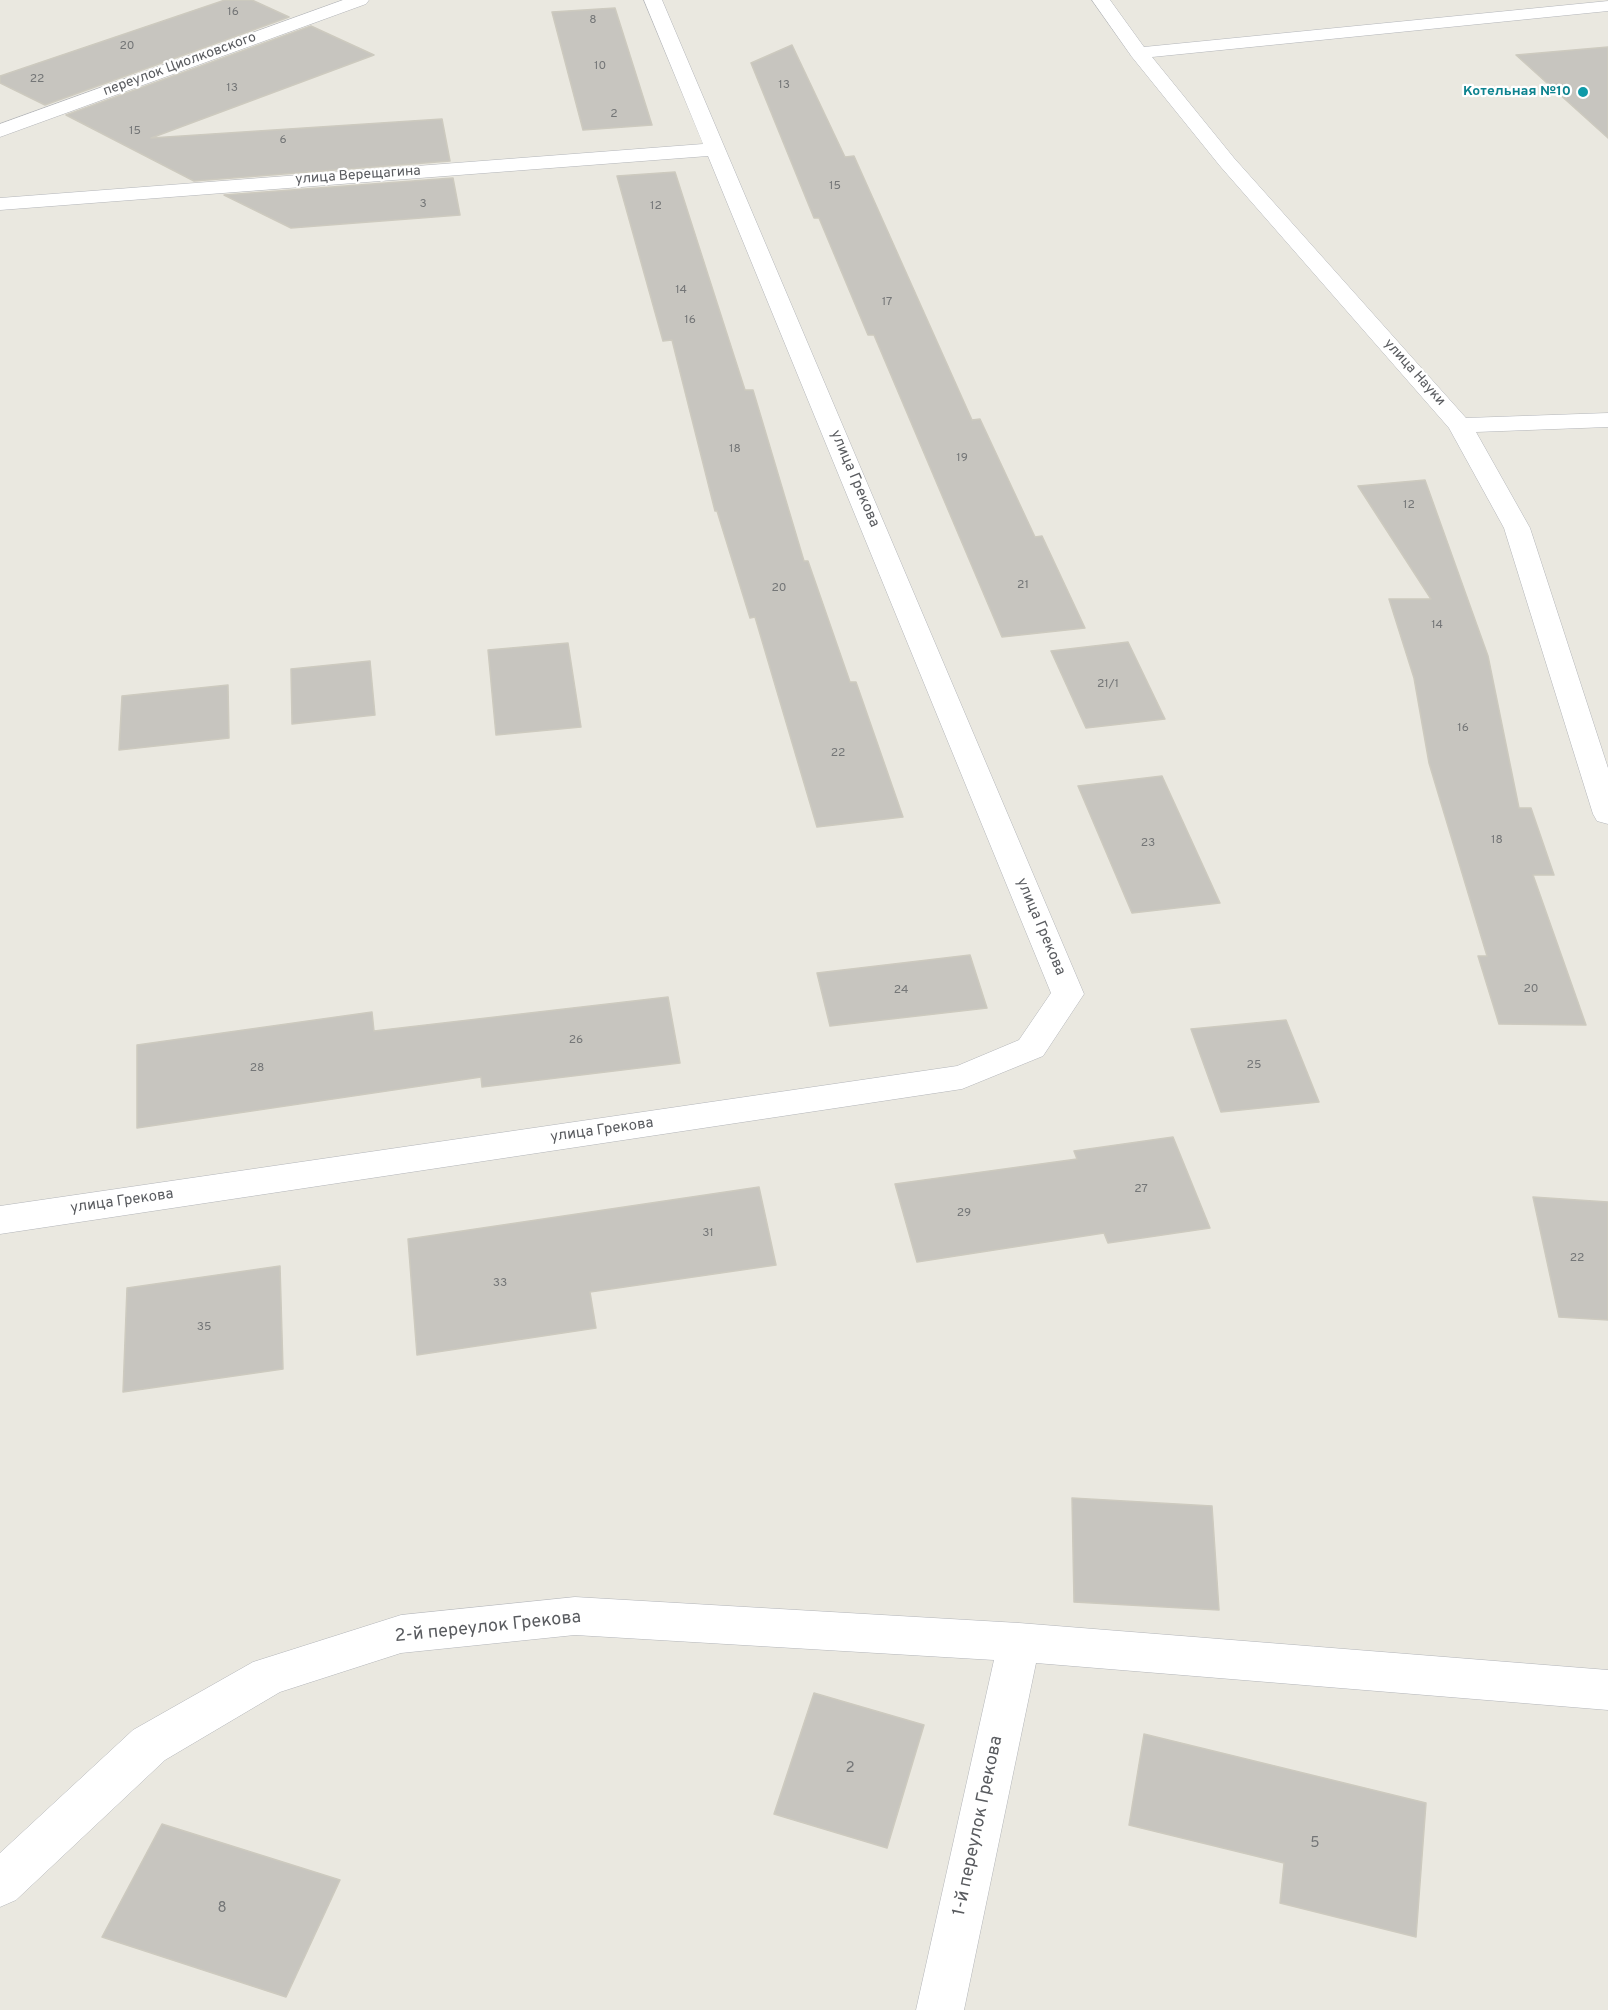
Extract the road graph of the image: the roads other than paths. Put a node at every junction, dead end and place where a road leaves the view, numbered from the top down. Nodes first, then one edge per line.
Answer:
1 (360, 0) edge
2 (653, 0) edge
3 (1101, 0) edge
4 (1608, 6) edge
5 (1139, 53) junction
6 (0, 130) edge
7 (717, 149) junction
8 (0, 204) edge
9 (1608, 420) edge
10 (1460, 425) junction
11 (1608, 814) edge
12 (0, 1220) edge
13 (1019, 1642) junction
14 (1608, 1689) edge
15 (0, 1884) edge
16 (940, 2010) edge

1 - 6 street, переулок Циолковского
2 - 7 street, улица Грекова
3 - 5 street, улица Науки
4 - 5 street
5 - 10 street, улица Науки
7 - 8 street, улица Верещагина
7 - 12 street, улица Грекова
9 - 10 street
10 - 11 street, улица Науки
13 - 14 street, 2-й переулок Грекова
13 - 15 street, 2-й переулок Грекова
13 - 16 street, 1-й переулок Грекова

